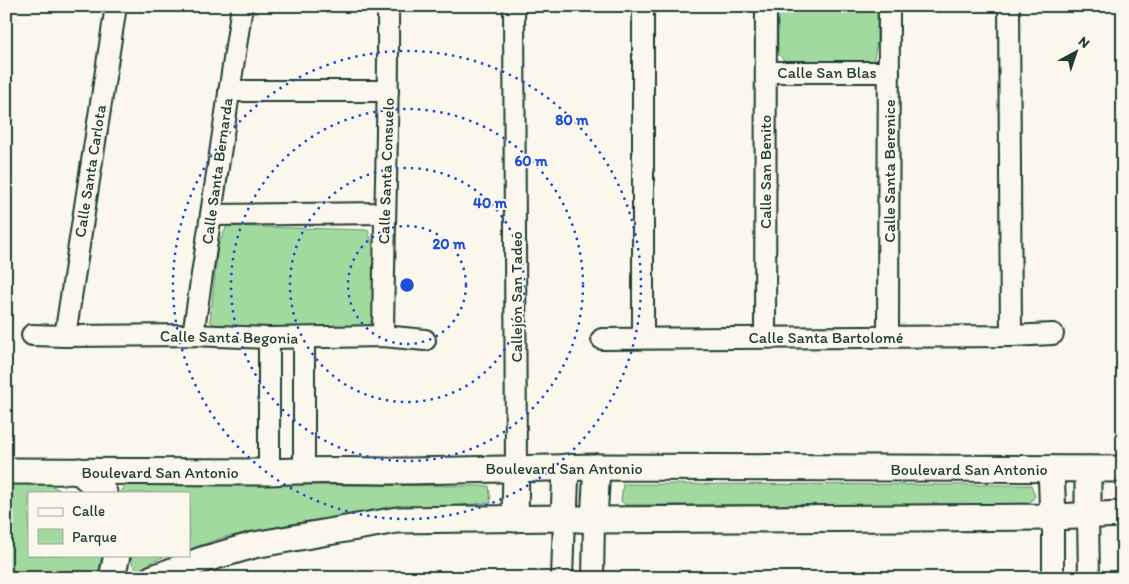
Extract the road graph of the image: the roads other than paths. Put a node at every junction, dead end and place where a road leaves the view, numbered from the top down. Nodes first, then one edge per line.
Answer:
1 (116, 6) edge
2 (242, 6) edge
3 (388, 6) edge
4 (514, 6) edge
5 (643, 6) edge
6 (766, 6) edge
7 (889, 6) edge
8 (1009, 6) edge
9 (766, 72) junction
10 (889, 72) junction
11 (229, 91) junction
12 (388, 91) junction
13 (385, 213) junction
14 (211, 215) junction
15 (1053, 334) dead end
16 (32, 335) dead end
17 (193, 335) junction
18 (65, 336) junction
19 (383, 336) junction
20 (1010, 336) junction
21 (765, 337) junction
22 (888, 337) junction
23 (269, 338) junction
24 (304, 338) junction
25 (643, 338) junction
26 (602, 339) dead end
27 (425, 340) dead end
28 (566, 467) junction
29 (597, 467) junction
30 (516, 468) junction
31 (1051, 469) junction
32 (1088, 469) junction
33 (1123, 469) edge
34 (304, 470) junction
35 (6, 471) edge
36 (79, 471) junction
37 (269, 472) junction
38 (103, 492) edge
39 (1123, 514) edge
40 (1088, 515) junction
41 (1052, 517) junction
42 (564, 518) junction
43 (515, 519) junction
44 (594, 520) junction
45 (117, 556) edge
46 (112, 578) edge
47 (153, 578) edge
48 (562, 578) edge
49 (593, 578) edge
50 (1053, 578) edge
51 (1089, 578) edge

1 - 18 street, Calle Santa Carlota
2 - 11 street, Calle Santa Bernarda
3 - 12 street, Calle Santa Consuelo
4 - 30 street, Callejón San Tadeo
5 - 25 street
6 - 9 street, Calle San Benito
7 - 10 street, Calle Santa Berenice
8 - 20 street
9 - 10 street, Calle San Blas
9 - 21 street, Calle San Benito
10 - 22 street, Calle Santa Berenice
11 - 12 street
11 - 14 street, Calle Santa Bernarda
12 - 13 street, Calle Santa Consuelo
13 - 14 street
13 - 19 street, Calle Santa Consuelo
14 - 17 street, Calle Santa Bernarda
15 - 20 street, Calle Santa Bartolomé
16 - 18 street, Calle Santa Begonia
17 - 18 street, Calle Santa Begonia
17 - 23 street, Calle Santa Begonia
19 - 24 street, Calle Santa Begonia
19 - 27 street, Calle Santa Begonia
20 - 22 street, Calle Santa Bartolomé
21 - 22 street, Calle Santa Bartolomé
21 - 25 street, Calle Santa Bartolomé
23 - 24 street, Calle Santa Begonia
23 - 37 street
24 - 34 street
25 - 26 street, Calle Santa Bartolomé
28 - 29 street, Boulevard San Antonio
28 - 30 street, Boulevard San Antonio
28 - 42 street
29 - 31 street, Boulevard San Antonio
29 - 44 street
30 - 34 street, Boulevard San Antonio
30 - 43 street
31 - 32 street, Boulevard San Antonio
31 - 41 street
32 - 33 street, Boulevard San Antonio
32 - 40 street
34 - 37 street, Boulevard San Antonio
35 - 36 street, Boulevard San Antonio
36 - 37 street, Boulevard San Antonio
36 - 38 street
39 - 40 street
40 - 41 street
40 - 51 street
41 - 44 street
41 - 50 street
42 - 43 street
42 - 44 street
42 - 48 street
43 - 47 street
44 - 49 street
45 - 46 street

